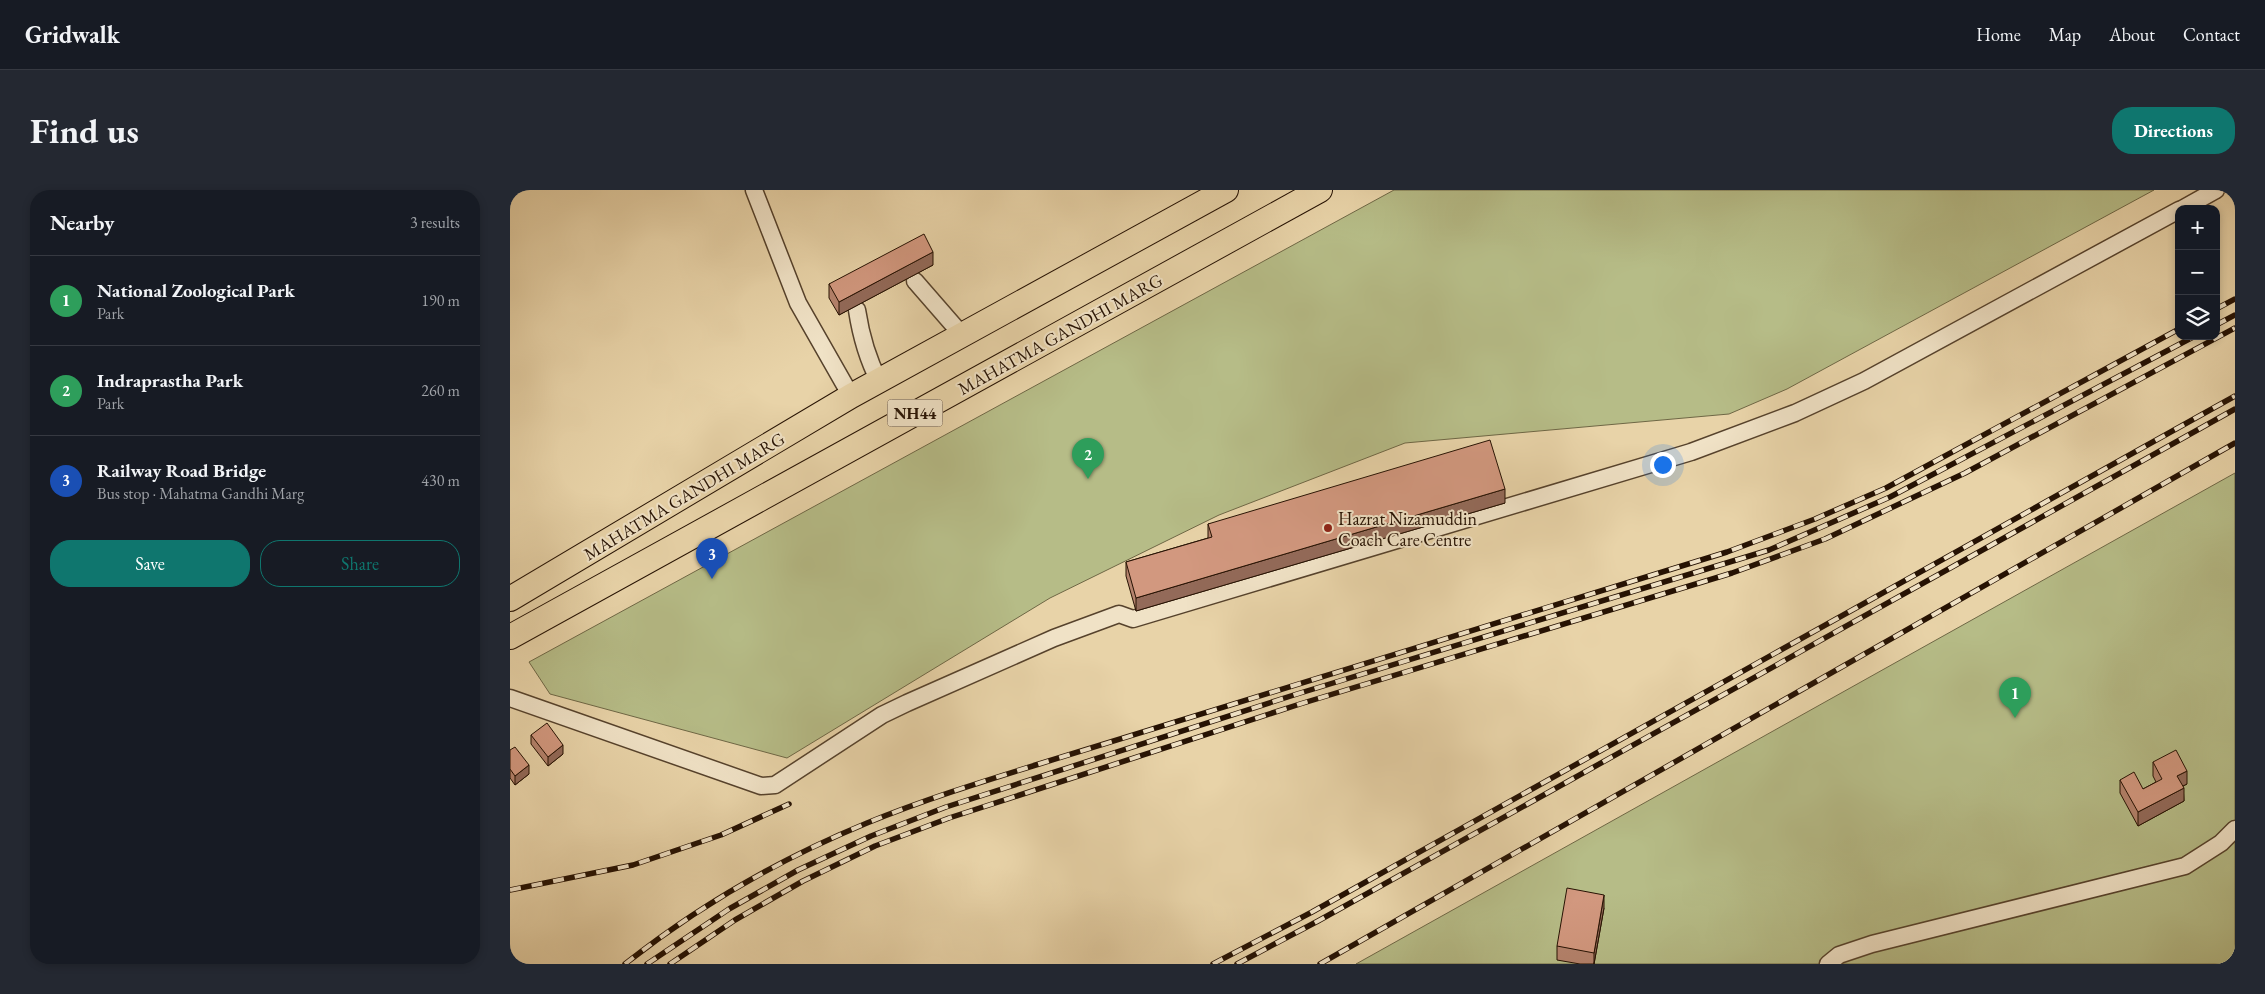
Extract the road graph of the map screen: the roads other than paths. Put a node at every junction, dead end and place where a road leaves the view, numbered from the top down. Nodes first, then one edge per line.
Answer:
1 (754, 190) edge
2 (1226, 190) edge
3 (1320, 190) edge
4 (2216, 190) edge
5 (2189, 205) edge
6 (2175, 213) edge
7 (915, 281) dead end
8 (857, 310) dead end
9 (962, 335) junction
10 (879, 381) junction
11 (851, 396) junction
12 (510, 600) edge
13 (510, 637) edge
14 (510, 698) edge
15 (2235, 829) edge
16 (1828, 964) edge

1 - 11 street
2 - 9 highway, MAHATMA GANDHI MARG
3 - 13 highway, MAHATMA GANDHI MARG / NH44
4 - 5 street
6 - 14 street
7 - 9 street
8 - 10 street
9 - 10 highway, MAHATMA GANDHI MARG
10 - 11 highway, MAHATMA GANDHI MARG
11 - 12 highway, MAHATMA GANDHI MARG
15 - 16 street

